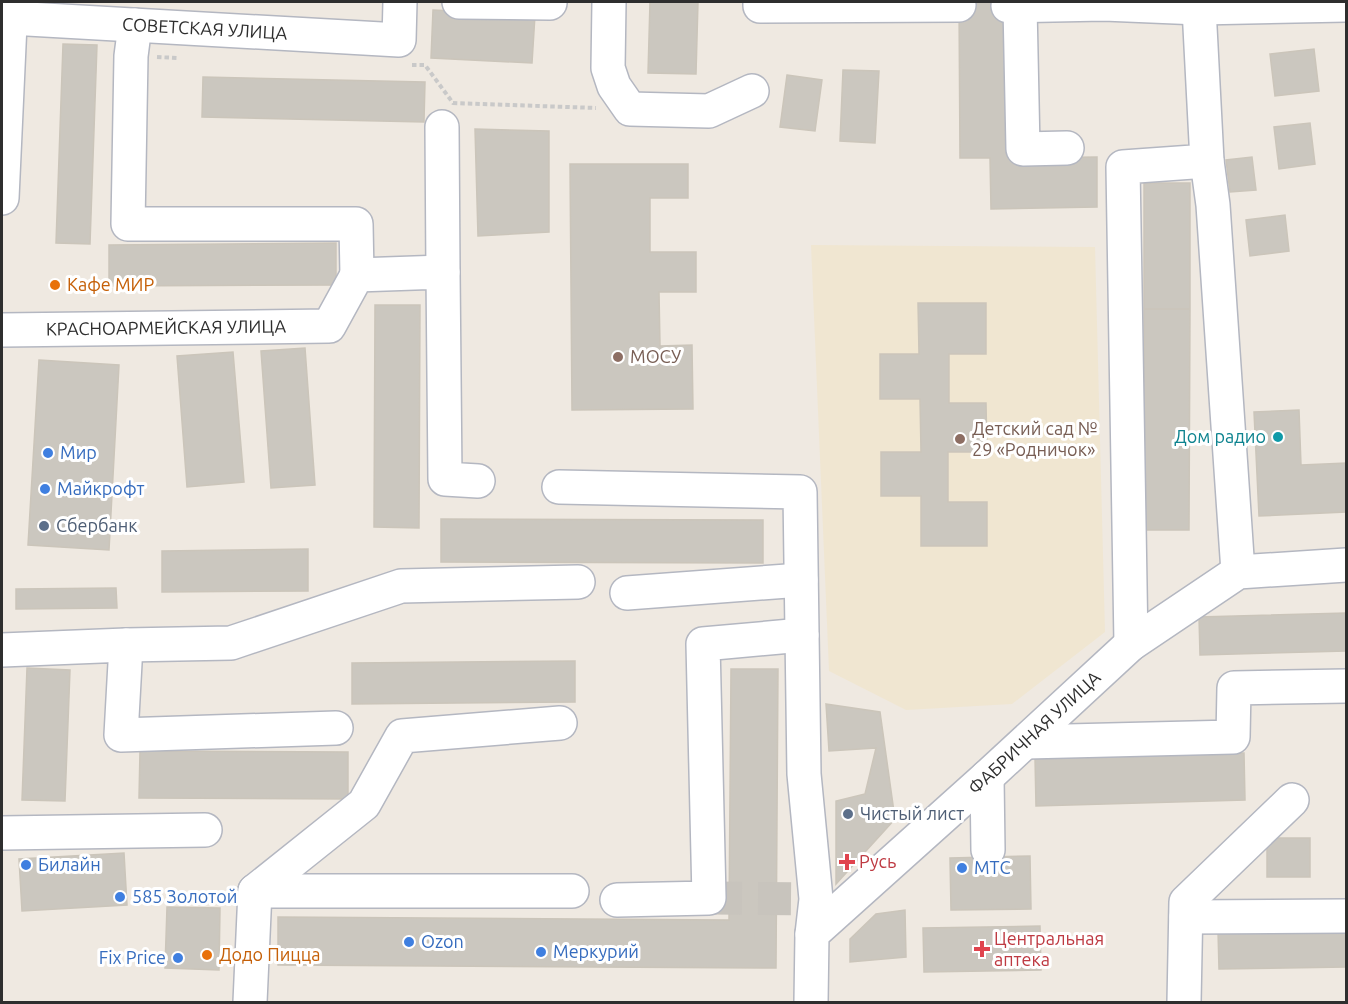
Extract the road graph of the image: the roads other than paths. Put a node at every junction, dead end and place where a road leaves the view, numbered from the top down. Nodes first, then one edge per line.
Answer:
1 (400, 2) edge
2 (459, 2) edge
3 (609, 2) edge
4 (550, 3) dead end
5 (1104, 3) edge
6 (760, 4) edge
7 (959, 5) dead end
8 (1347, 5) edge
9 (1199, 8) junction
10 (11, 10) edge
11 (190, 15) edge
12 (133, 40) junction
13 (752, 90) dead end
14 (442, 127) dead end
15 (1067, 148) dead end
16 (1207, 161) junction
17 (2, 198) edge
18 (443, 272) junction
19 (357, 275) junction
20 (2, 330) edge
21 (478, 480) dead end
22 (560, 487) dead end
23 (1347, 565) edge
24 (1238, 572) junction
25 (801, 580) junction
26 (578, 582) dead end
27 (627, 593) dead end
28 (802, 635) junction
29 (126, 645) junction
30 (1131, 645) junction
31 (2, 650) edge
32 (1347, 686) edge
33 (560, 723) dead end
34 (336, 728) dead end
35 (1026, 742) junction
36 (987, 777) junction
37 (1292, 800) dead end
38 (205, 830) dead end
39 (2, 833) edge
40 (988, 850) dead end
41 (255, 891) junction
42 (572, 891) dead end
43 (617, 900) dead end
44 (1347, 916) edge
45 (1186, 917) junction
46 (812, 934) junction
47 (250, 1002) edge
48 (811, 1002) edge
49 (1184, 1002) edge

1 - 11 street, СОВЕТСКАЯ УЛИЦА
2 - 4 street
3 - 13 street
5 - 9 street
5 - 15 street
6 - 7 street
8 - 9 street
9 - 16 street
10 - 12 street, СОВЕТСКАЯ УЛИЦА
10 - 17 street
11 - 12 street, СОВЕТСКАЯ УЛИЦА
12 - 19 street
14 - 18 street
16 - 24 street
16 - 30 street
18 - 19 street
18 - 21 street
19 - 20 street, КРАСНОАРМЕЙСКАЯ УЛИЦА
22 - 25 street
23 - 24 street
24 - 30 street, ФАБРИЧНАЯ УЛИЦА
25 - 27 street
25 - 28 street
26 - 29 street
28 - 43 street
28 - 46 street
29 - 31 street
29 - 34 street
30 - 35 street, ФАБРИЧНАЯ УЛИЦА
32 - 35 street
33 - 41 street
35 - 36 street, ФАБРИЧНАЯ УЛИЦА
36 - 40 street
36 - 46 street, ФАБРИЧНАЯ УЛИЦА
37 - 45 street
38 - 39 street
41 - 42 street
41 - 47 street
44 - 45 street
45 - 49 street
46 - 48 street

